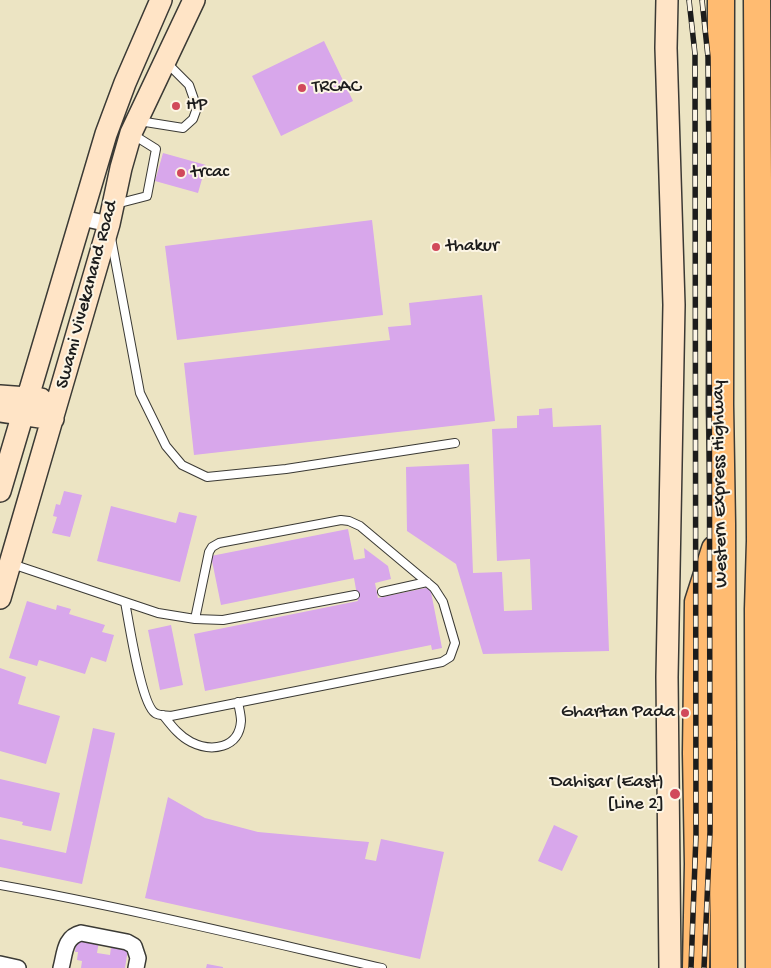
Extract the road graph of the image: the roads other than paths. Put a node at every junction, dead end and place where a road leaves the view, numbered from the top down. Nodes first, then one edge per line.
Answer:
1 (161, 0) edge
2 (194, 0) edge
3 (667, 0) edge
4 (721, 0) edge
5 (757, 0) edge
6 (165, 60) junction
7 (134, 127) junction
8 (111, 214) junction
9 (82, 218) junction
10 (0, 396) edge
11 (25, 406) junction
12 (56, 410) junction
13 (0, 411) edge
14 (455, 443) dead end
15 (0, 491) edge
16 (722, 524) junction
17 (760, 541) junction
18 (11, 563) junction
19 (427, 582) junction
20 (771, 583) edge
21 (382, 592) dead end
22 (355, 595) dead end
23 (0, 598) edge
24 (125, 602) junction
25 (195, 619) junction
26 (238, 702) junction
27 (163, 715) junction
28 (0, 885) edge
29 (61, 968) edge
30 (136, 968) edge
31 (382, 968) edge
32 (670, 968) edge
33 (696, 968) edge
34 (724, 968) edge
35 (758, 968) edge

1 - 9 main road, Swami Vivekanand Road
2 - 6 main road, Swami Vivekanand Road
3 - 32 main road
4 - 16 highway, Western Express Highway
5 - 17 highway, Western Express Highway
6 - 7 main road, Swami Vivekanand Road
6 - 7 lane
7 - 8 main road, Swami Vivekanand Road
7 - 8 lane
8 - 9 street
8 - 12 main road, Swami Vivekanand Road
8 - 14 lane
9 - 11 main road, Swami Vivekanand Road
10 - 11 main road
11 - 12 main road
11 - 13 main road
11 - 15 main road, Swami Vivekanand Road
12 - 18 main road, Swami Vivekanand Road
16 - 33 highway
16 - 34 highway, Western Express Highway
17 - 20 highway
17 - 35 highway, Western Express Highway
18 - 23 main road, Swami Vivekanand Road
18 - 24 lane
19 - 21 lane
19 - 25 lane
19 - 26 lane
22 - 25 lane
24 - 25 lane
24 - 27 lane
26 - 27 lane
26 - 27 lane
28 - 31 lane
29 - 30 street

